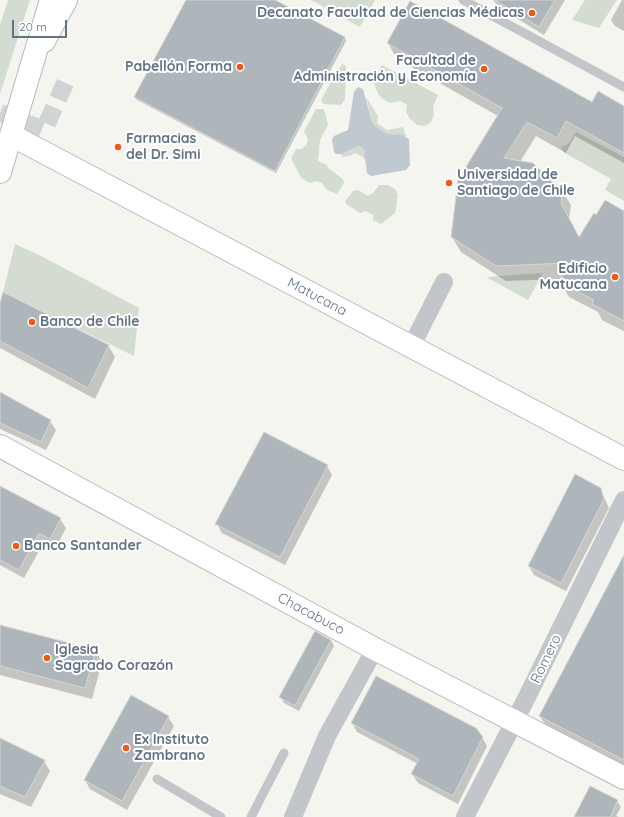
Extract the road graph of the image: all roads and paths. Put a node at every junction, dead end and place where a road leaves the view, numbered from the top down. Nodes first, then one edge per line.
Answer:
1 (51, 0) edge
2 (66, 0) edge
3 (463, 0) edge
4 (34, 60) junction
5 (624, 87) edge
6 (11, 135) junction
7 (0, 172) edge
8 (444, 282) dead end
9 (411, 346) junction
10 (0, 446) edge
11 (624, 459) edge
12 (624, 500) edge
13 (375, 649) junction
14 (515, 720) junction
15 (284, 753) dead end
16 (624, 778) edge
17 (156, 779) dead end
18 (221, 817) edge
19 (251, 817) edge
20 (293, 817) edge
21 (465, 817) edge

1 - 4 main road
2 - 4 main road
3 - 5 lane
4 - 6 main road
6 - 7 main road
6 - 9 main road, Matucana
8 - 9 street
9 - 11 main road, Matucana
10 - 13 main road, Chacabuco
12 - 14 street, Romero
13 - 14 main road, Chacabuco
13 - 20 street
14 - 16 main road, Chacabuco
14 - 21 street, Romero
15 - 19 lane
17 - 18 lane

